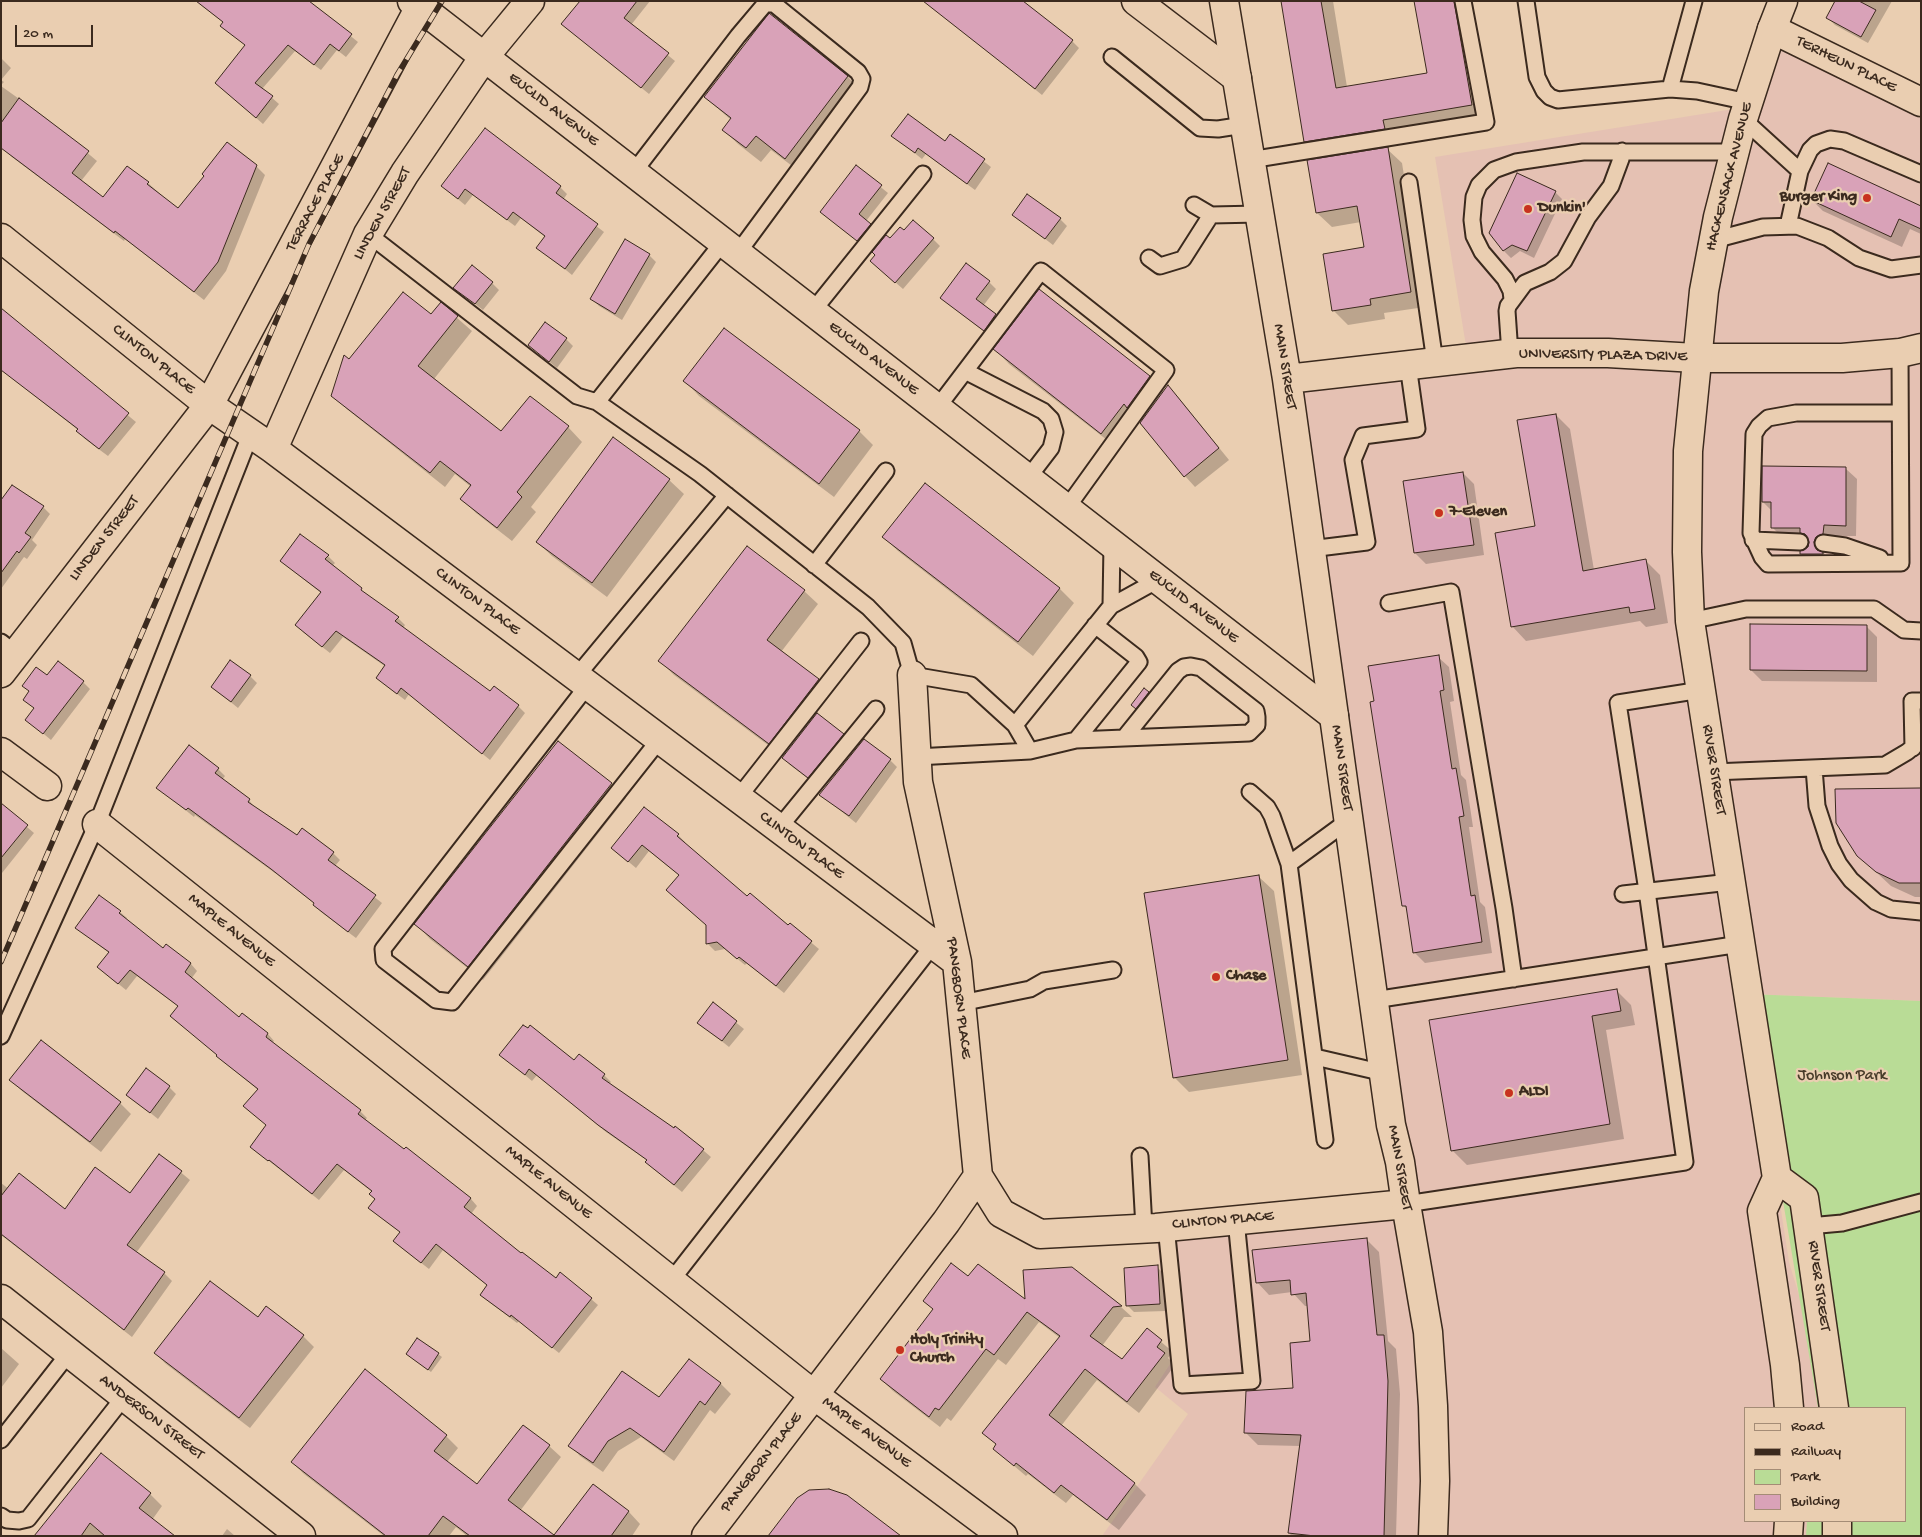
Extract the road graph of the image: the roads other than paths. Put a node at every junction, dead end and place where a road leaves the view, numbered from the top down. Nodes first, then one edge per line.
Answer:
1 (530, 1) edge
2 (1136, 1) edge
3 (1224, 1) edge
4 (1463, 1) edge
5 (1526, 1) edge
6 (1694, 1) edge
7 (1783, 1) edge
8 (418, 3) edge
9 (1772, 29) junction
10 (484, 57) junction
11 (1112, 57) dead end
12 (1237, 78) junction
13 (1670, 89) junction
14 (1921, 102) edge
15 (1746, 110) junction
16 (1244, 125) junction
17 (1622, 151) junction
18 (1734, 152) junction
19 (1250, 160) junction
20 (1800, 171) junction
21 (633, 173) junction
22 (923, 174) dead end
23 (1921, 174) edge
24 (1409, 182) dead end
25 (1194, 205) dead end
26 (1259, 214) junction
27 (1210, 215) junction
28 (1788, 226) junction
29 (368, 234) junction
30 (1, 238) edge
31 (1714, 240) junction
32 (730, 248) junction
33 (1150, 258) dead end
34 (1921, 265) edge
35 (1512, 299) junction
36 (812, 312) junction
37 (1910, 350) edge
38 (1510, 354) junction
39 (1696, 358) junction
40 (1421, 364) junction
41 (965, 371) junction
42 (1287, 379) junction
43 (597, 402) junction
44 (209, 404) junction
45 (937, 408) junction
46 (1900, 413) junction
47 (251, 433) junction
48 (273, 449) junction
49 (886, 471) dead end
50 (1028, 478) junction
51 (727, 495) junction
52 (1066, 509) junction
53 (1753, 540) junction
54 (1800, 542) dead end
55 (1823, 543) dead end
56 (1112, 544) junction
57 (1310, 549) junction
58 (1901, 563) junction
59 (814, 564) junction
60 (1158, 580) junction
61 (1389, 603) dead end
62 (1111, 606) junction
63 (1690, 621) junction
64 (1095, 625) junction
65 (1921, 631) edge
66 (861, 641) dead end
67 (6, 656) edge
68 (912, 675) junction
69 (582, 681) junction
70 (1701, 690) junction
71 (1921, 701) edge
72 (876, 708) dead end
73 (1334, 716) junction
74 (1015, 725) junction
75 (1124, 738) junction
76 (660, 739) junction
77 (1076, 740) junction
78 (1917, 745) edge
79 (1030, 751) junction
80 (1, 752) edge
81 (916, 757) junction
82 (1814, 768) junction
83 (1713, 772) junction
84 (47, 786) dead end
85 (1250, 792) dead end
86 (738, 798) junction
87 (1348, 820) junction
88 (97, 824) junction
89 (778, 828) junction
90 (1289, 864) junction
91 (1730, 882) junction
92 (1647, 891) junction
93 (1623, 894) dead end
94 (1921, 912) edge
95 (1740, 944) junction
96 (934, 945) junction
97 (1656, 958) junction
98 (957, 962) junction
99 (1113, 970) dead end
100 (1514, 979) junction
101 (1374, 1000) junction
102 (960, 1003) junction
103 (1, 1036) edge
104 (1315, 1057) junction
105 (1384, 1073) junction
106 (1325, 1140) dead end
107 (1140, 1156) dead end
108 (978, 1176) junction
109 (1777, 1178) junction
110 (1921, 1202) edge
111 (1406, 1204) junction
112 (1236, 1220) junction
113 (1809, 1226) junction
114 (1155, 1227) junction
115 (1040, 1234) joint
116 (671, 1281) junction
117 (1, 1299) edge
118 (69, 1353) junction
119 (814, 1395) junction
120 (124, 1397) junction
121 (1789, 1407) edge
122 (1834, 1407) edge
123 (1, 1440) edge
124 (1, 1516) edge
125 (1789, 1522) edge
126 (1837, 1522) edge
127 (301, 1536) edge
128 (706, 1536) edge
129 (1003, 1536) edge
130 (1433, 1536) edge
131 (1788, 1536) edge
132 (1837, 1536) edge

1 - 10 street, LINDEN STREET
2 - 12 street
3 - 12 street, MAIN STREET
4 - 19 lane
5 - 13 lane
6 - 13 lane
7 - 9 street, HACKENSACK AVENUE
8 - 10 street, EUCLID AVENUE
8 - 44 street, TERRACE PLACE
9 - 14 street, TERHEUN PLACE
9 - 15 street, HACKENSACK AVENUE
10 - 21 street, EUCLID AVENUE
10 - 29 street, LINDEN STREET
11 - 16 lane
12 - 16 street, MAIN STREET
13 - 15 lane
15 - 18 street, HACKENSACK AVENUE
15 - 20 lane
16 - 19 street, MAIN STREET
17 - 18 lane
17 - 35 lane
17 - 35 lane
18 - 31 street, HACKENSACK AVENUE
19 - 26 street, MAIN STREET
20 - 23 lane
20 - 28 lane
21 - 32 street, EUCLID AVENUE
21 - 32 lane
22 - 36 lane
24 - 40 lane
25 - 27 lane
26 - 27 lane
26 - 42 street, MAIN STREET
27 - 33 lane
28 - 31 lane
28 - 34 lane
29 - 43 lane
29 - 48 street, LINDEN STREET
30 - 44 street, CLINTON PLACE
31 - 39 street, HACKENSACK AVENUE
32 - 36 street, EUCLID AVENUE
32 - 43 lane
35 - 38 lane
36 - 45 street, EUCLID AVENUE
37 - 39 street, UNIVERSITY PLAZA DRIVE
37 - 46 lane
38 - 39 street, UNIVERSITY PLAZA DRIVE
38 - 40 street, UNIVERSITY PLAZA DRIVE
39 - 63 street, RIVER STREET
40 - 42 street, UNIVERSITY PLAZA DRIVE
40 - 57 lane
41 - 45 lane
41 - 50 lane
41 - 52 lane
42 - 57 street, MAIN STREET
43 - 51 lane
44 - 47 street, CLINTON PLACE
44 - 67 street, LINDEN STREET
45 - 50 street, EUCLID AVENUE
46 - 53 lane
46 - 58 lane
47 - 48 street, CLINTON PLACE
47 - 88 lane
48 - 69 street, CLINTON PLACE
49 - 59 lane
50 - 52 street, EUCLID AVENUE
51 - 59 lane
51 - 69 lane
52 - 56 street, EUCLID AVENUE
53 - 54 lane
53 - 58 lane
55 - 58 lane
56 - 60 street, EUCLID AVENUE
56 - 62 lane
57 - 73 street, MAIN STREET
59 - 68 lane
60 - 62 lane
60 - 73 street, EUCLID AVENUE
61 - 100 lane
62 - 64 lane
63 - 65 lane
63 - 70 street, RIVER STREET
64 - 74 lane
64 - 77 lane
66 - 86 lane
68 - 74 lane
68 - 81 street, PANGBORN PLACE
69 - 76 street, CLINTON PLACE
69 - 76 lane
70 - 83 street, RIVER STREET
70 - 92 lane
71 - 78 lane
72 - 89 lane
73 - 87 street, MAIN STREET
74 - 79 lane
75 - 75 lane
75 - 77 lane
76 - 86 street, CLINTON PLACE
77 - 79 lane
78 - 82 lane
79 - 81 lane
80 - 84 street
81 - 98 street, PANGBORN PLACE
82 - 83 lane
82 - 94 lane
83 - 91 street, RIVER STREET
85 - 90 lane
86 - 89 street, CLINTON PLACE
87 - 90 lane
87 - 101 street, MAIN STREET
88 - 103 lane
88 - 116 street, MAPLE AVENUE
89 - 96 street, CLINTON PLACE
90 - 104 lane
91 - 92 lane
91 - 95 street, RIVER STREET
92 - 93 lane
92 - 97 lane
95 - 97 lane
95 - 109 street, RIVER STREET
96 - 98 street, CLINTON PLACE
96 - 116 lane
97 - 100 lane
97 - 111 lane
98 - 102 street, PANGBORN PLACE
99 - 102 lane
100 - 101 lane
101 - 105 street, MAIN STREET
102 - 108 street, PANGBORN PLACE
104 - 105 lane
104 - 106 lane
105 - 111 street, MAIN STREET
107 - 114 lane
108 - 115 street, PANGBORN PLACE
108 - 119 street, PANGBORN PLACE
109 - 113 street, RIVER STREET
109 - 121 street
110 - 113 lane
111 - 112 street, CLINTON PLACE
111 - 130 street, MAIN STREET
112 - 114 street, CLINTON PLACE
112 - 114 lane
113 - 122 street, RIVER STREET
114 - 115 street, CLINTON PLACE
116 - 119 street, MAPLE AVENUE
117 - 118 street, ANDERSON STREET
118 - 120 street, ANDERSON STREET
118 - 123 lane
119 - 128 street, PANGBORN PLACE
119 - 129 street, MAPLE AVENUE
120 - 124 lane
120 - 127 street, ANDERSON STREET
125 - 131 street
126 - 132 street

